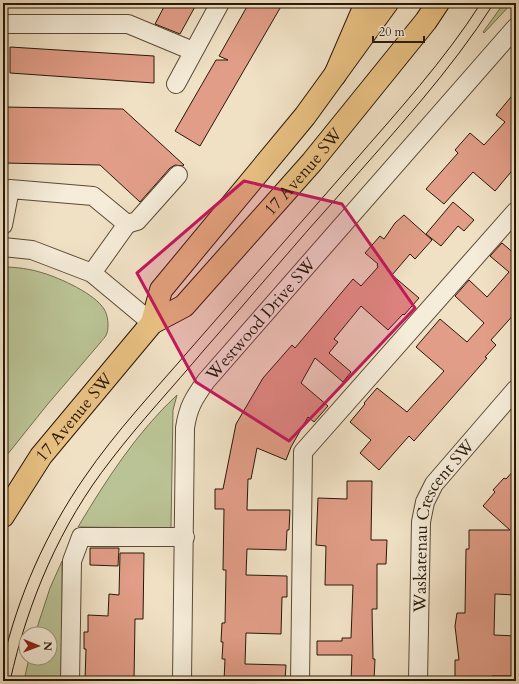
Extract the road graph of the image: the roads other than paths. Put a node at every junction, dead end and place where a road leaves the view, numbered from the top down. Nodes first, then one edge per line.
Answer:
1 (220, 3) edge
2 (366, 3) edge
3 (387, 3) edge
4 (438, 3) edge
5 (3, 24) edge
6 (516, 27) edge
7 (193, 51) junction
8 (335, 75) junction
9 (176, 84) dead end
10 (178, 175) dead end
11 (516, 211) edge
12 (126, 224) junction
13 (3, 225) edge
14 (3, 247) edge
15 (92, 273) junction
16 (152, 323) junction
17 (516, 389) edge
18 (3, 516) edge
19 (184, 537) junction
20 (70, 681) edge
21 (182, 681) edge
22 (300, 681) edge
23 (418, 681) edge

1 - 7 street
2 - 8 main road
3 - 8 main road, 17 Avenue SW
4 - 16 main road, 17 Avenue SW
5 - 7 street
6 - 19 street, Westwood Drive SW
7 - 9 street
8 - 16 main road, 17 Avenue SW
10 - 12 street
11 - 22 street
12 - 13 street
12 - 15 street
14 - 15 street
15 - 16 street
16 - 18 main road, 17 Avenue SW
17 - 23 street, Waskatenau Crescent SW
19 - 20 street
19 - 21 street, Westwood Drive SW

